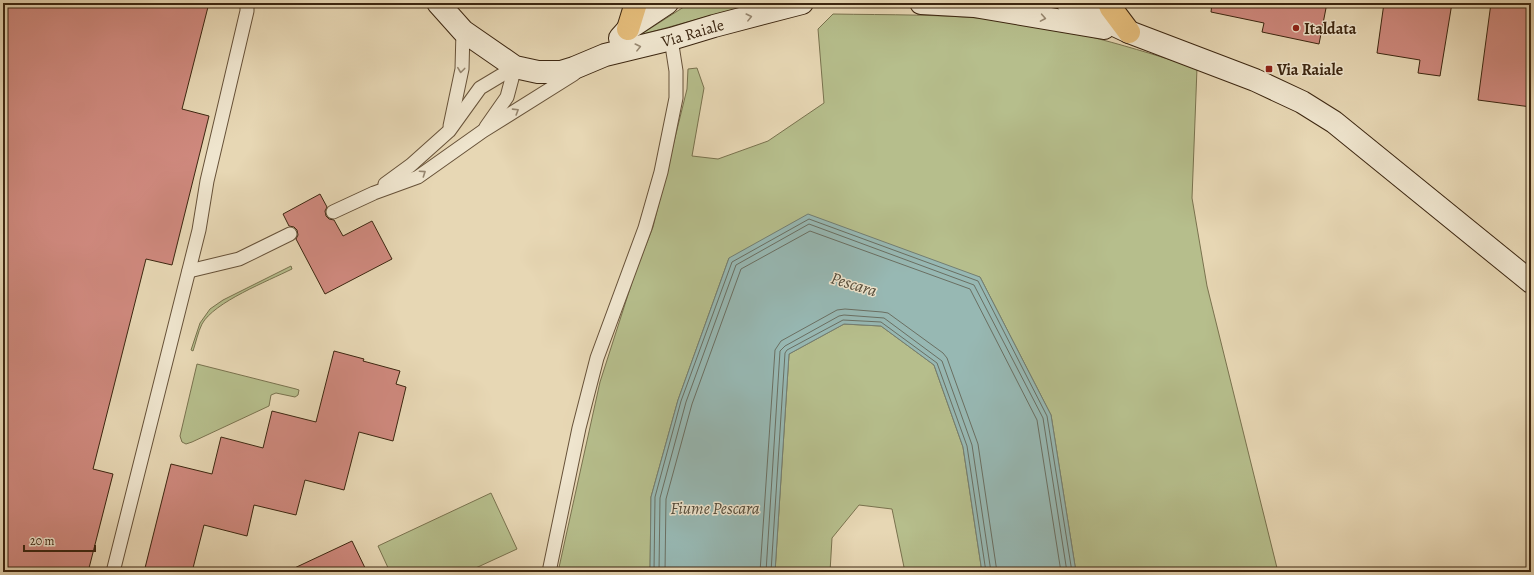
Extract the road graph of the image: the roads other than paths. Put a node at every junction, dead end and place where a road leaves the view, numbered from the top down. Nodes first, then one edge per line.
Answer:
1 (247, 3) edge
2 (438, 3) edge
3 (636, 3) edge
4 (667, 3) edge
5 (802, 3) edge
6 (921, 3) edge
7 (1068, 3) edge
8 (1109, 3) edge
9 (628, 29) junction
10 (462, 31) junction
11 (1129, 32) junction
12 (671, 39) junction
13 (605, 55) junction
14 (515, 67) junction
15 (449, 131) junction
16 (483, 131) junction
17 (374, 193) junction
18 (333, 212) dead end
19 (290, 234) dead end
20 (189, 271) junction
21 (1531, 282) edge
22 (113, 572) edge
23 (550, 572) edge

1 - 20 lane
2 - 10 street, Via Raiale
3 - 9 highway
4 - 9 street, Via Raiale
12 -> 5 street, Via Raiale
6 -> 11 street
7 - 11 street
8 - 11 highway
9 - 13 street, Via Raiale
10 - 14 street, Via Raiale
10 -> 15 lane
11 - 21 street
13 -> 12 street, Via Raiale
12 - 23 lane
13 - 14 street, Via Raiale
16 -> 13 lane
14 - 15 lane
14 - 16 lane
15 - 17 lane
17 -> 16 lane
17 - 18 lane
19 - 20 lane
20 - 22 lane

